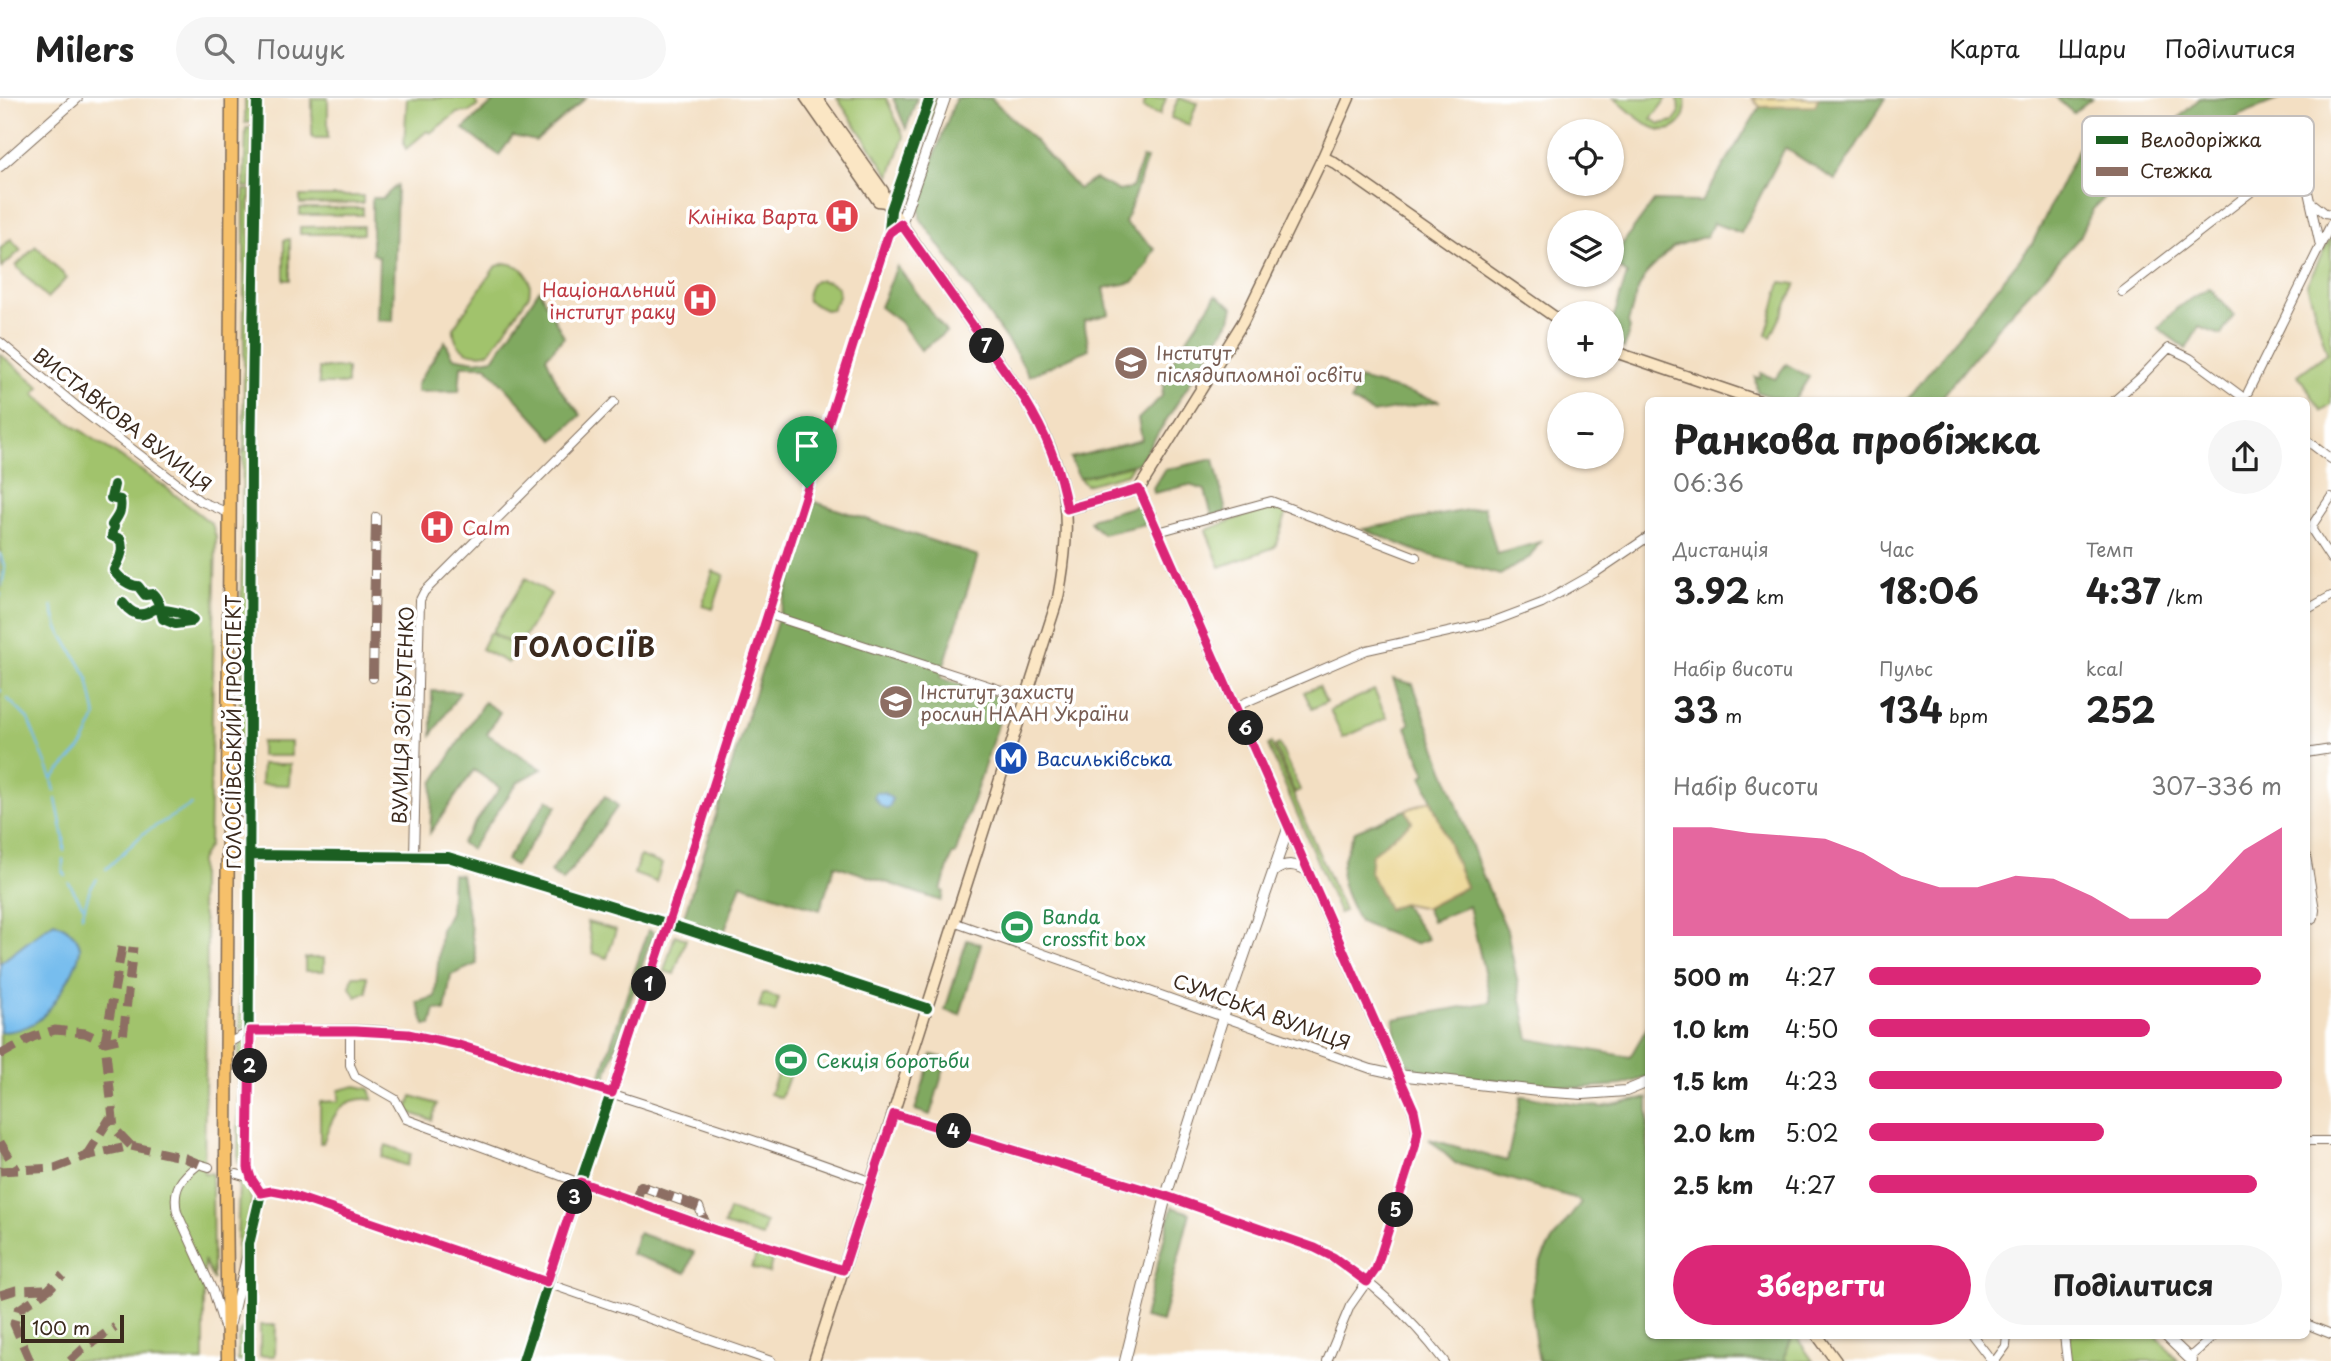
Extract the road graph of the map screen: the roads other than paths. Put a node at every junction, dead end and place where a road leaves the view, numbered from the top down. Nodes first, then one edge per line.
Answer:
1 (77, 98) edge
2 (232, 98) edge
3 (257, 98) edge
4 (806, 98) edge
5 (817, 98) edge
6 (930, 98) edge
7 (945, 98) edge
8 (1349, 98) edge
9 (1323, 157) junction
10 (0, 166) edge
11 (2246, 196) edge
12 (2310, 196) edge
13 (2311, 202) junction
14 (888, 206) junction
15 (2331, 214) edge
16 (901, 224) junction
17 (2331, 224) edge
18 (890, 232) junction
19 (2320, 246) junction
20 (2122, 292) dead end
21 (1547, 312) edge
22 (0, 342) edge
23 (1624, 355) edge
24 (1747, 397) edge
25 (2119, 397) edge
26 (2245, 397) edge
27 (2246, 397) edge
28 (614, 402) dead end
29 (2310, 443) edge
30 (2331, 459) edge
31 (1139, 489) junction
32 (2331, 497) edge
33 (1067, 509) junction
34 (231, 514) junction
35 (376, 517) dead end
36 (1158, 532) junction
37 (1645, 539) edge
38 (1416, 557) dead end
39 (2331, 559) edge
40 (2331, 596) edge
41 (2310, 608) edge
42 (766, 614) junction
43 (373, 678) dead end
44 (1026, 698) junction
45 (1237, 706) junction
46 (2331, 749) edge
47 (2310, 752) edge
48 (230, 804) junction
49 (250, 818) junction
50 (1289, 826) junction
51 (251, 855) junction
52 (414, 856) junction
53 (1309, 871) junction
54 (1272, 872) junction
55 (2310, 880) edge
56 (2310, 920) edge
57 (956, 923) junction
58 (669, 924) junction
59 (927, 1008) junction
60 (1223, 1016) junction
61 (250, 1031) junction
62 (350, 1031) junction
63 (228, 1044) junction
64 (1398, 1075) junction
65 (1645, 1083) edge
66 (612, 1093) junction
67 (894, 1114) junction
68 (2310, 1141) edge
69 (2331, 1141) edge
70 (209, 1167) dead end
71 (237, 1174) dead end
72 (251, 1178) junction
73 (872, 1181) junction
74 (580, 1182) junction
75 (261, 1193) junction
76 (1166, 1196) junction
77 (635, 1202) junction
78 (706, 1225) junction
79 (249, 1244) junction
80 (843, 1270) junction
81 (547, 1282) junction
82 (1367, 1282) junction
83 (2310, 1325) edge
84 (2330, 1331) edge
85 (1820, 1339) edge
86 (1975, 1339) edge
87 (2007, 1339) edge
88 (2064, 1339) edge
89 (2169, 1339) edge
90 (2211, 1339) edge
91 (228, 1340) junction
92 (2191, 1359) edge
93 (228, 1361) edge
94 (249, 1361) edge
95 (523, 1361) edge
96 (771, 1361) edge
97 (814, 1361) edge
98 (1125, 1361) edge
99 (1327, 1361) edge
100 (1444, 1361) edge
101 (1836, 1361) edge
102 (1994, 1361) edge
103 (2067, 1361) edge

1 - 10 street
2 - 34 highway, ГОЛОСІЇВСЬКИЙ ПРОСПЕКТ
3 - 49 street, ГОЛОСІЇВСЬКИЙ ПРОСПЕКТ
4 - 14 main road
5 - 14 main road
6 - 14 street
7 - 16 street
8 - 9 main road
9 - 21 main road
9 - 31 main road
11 - 20 street
12 - 13 street
13 - 15 street
13 - 19 street
14 - 16 main road
14 - 18 street
16 - 18 street
16 - 33 main road
17 - 19 street
18 - 42 street
19 - 27 street
22 - 34 street, ВИСТАВКОВА ВУЛИЦЯ
23 - 24 main road
25 - 26 street
28 - 52 street, ВУЛИЦЯ ЗОЇ БУТЕНКО
29 - 30 street
31 - 33 main road
31 - 36 street
32 - 39 street
33 - 44 main road
34 - 48 highway, ГОЛОСІЇВСЬКИЙ ПРОСПЕКТ
35 - 43 street
36 - 38 street
36 - 45 street
37 - 45 street
40 - 41 street
42 - 44 street
42 - 58 street
44 - 57 main road
45 - 50 street
46 - 47 street
48 - 49 street, ГОЛОСІЇВСЬКИЙ ПРОСПЕКТ
48 - 63 highway, ГОЛОСІЇВСЬКИЙ ПРОСПЕКТ
49 - 51 street, ГОЛОСІЇВСЬКИЙ ПРОСПЕКТ
50 - 53 street
50 - 54 street
51 - 52 street
51 - 61 street, ГОЛОСІЇВСЬКИЙ ПРОСПЕКТ
52 - 58 street
53 - 54 street
53 - 64 street
54 - 60 street
55 - 56 street
57 - 59 main road
57 - 60 street, СУМСЬКА ВУЛИЦЯ
58 - 59 street
58 - 66 street
59 - 67 main road
60 - 64 street, СУМСЬКА ВУЛИЦЯ
60 - 76 street
61 - 62 street
61 - 63 street
61 - 72 street, ГОЛОСІЇВСЬКИЙ ПРОСПЕКТ
62 - 66 street
62 - 74 street
63 - 91 highway, ГОЛОСІЇВСЬКИЙ ПРОСПЕКТ, bridge
64 - 65 street, СУМСЬКА ВУЛИЦЯ
64 - 82 street
66 - 73 street
66 - 74 street
67 - 73 main road
67 - 76 street
68 - 69 street
70 - 91 street
71 - 72 street
72 - 75 street, ГОЛОСІЇВСЬКИЙ ПРОСПЕКТ
73 - 80 main road
74 - 77 street
74 - 81 street
75 - 79 street
75 - 81 street
76 - 82 street
76 - 98 street
77 - 78 street
77 - 78 street
78 - 80 street
79 - 91 street
79 - 94 street
80 - 97 main road
81 - 95 street
81 - 96 street
82 - 99 street
82 - 100 street
83 - 84 street
85 - 101 main road
86 - 102 street
87 - 102 street
88 - 103 street
89 - 92 street
90 - 92 street
91 - 93 highway, ГОЛОСІЇВСЬКИЙ ПРОСПЕКТ

